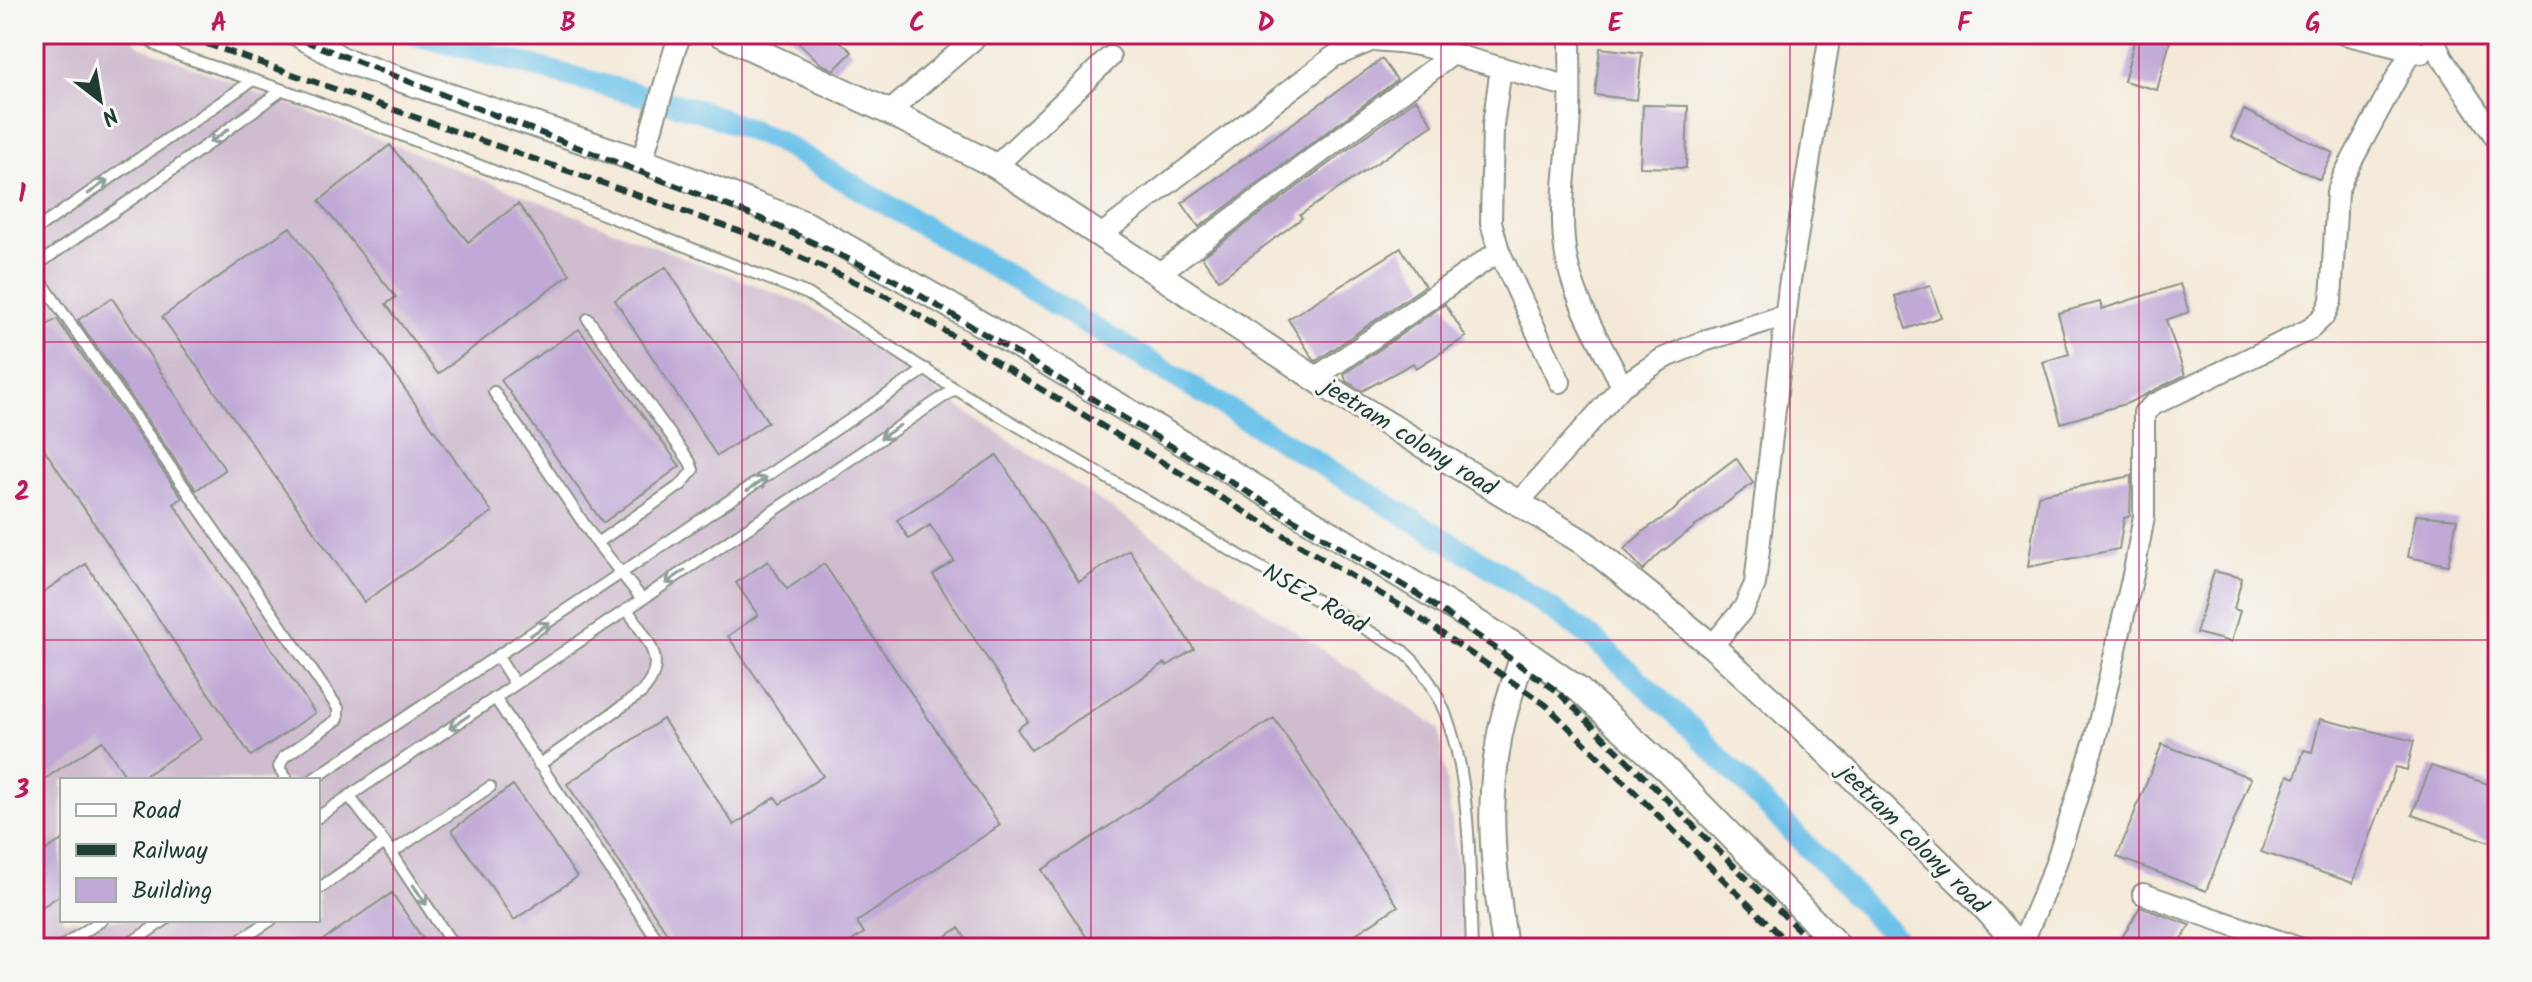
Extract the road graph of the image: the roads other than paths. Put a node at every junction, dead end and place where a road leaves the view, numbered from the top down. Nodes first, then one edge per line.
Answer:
1 (141, 34) edge
2 (298, 34) edge
3 (721, 34) edge
4 (980, 34) edge
5 (1570, 34) edge
6 (1828, 34) edge
7 (2344, 34) edge
8 (2431, 34) edge
9 (678, 41) edge
10 (2412, 49) junction
11 (1453, 54) junction
12 (1110, 57) dead end
13 (2442, 58) junction
14 (1501, 68) junction
15 (253, 80) junction
16 (1570, 87) junction
17 (282, 90) junction
18 (889, 112) junction
19 (2498, 141) edge
20 (645, 153) junction
21 (996, 166) junction
22 (34, 231) edge
23 (1101, 235) junction
24 (1499, 251) junction
25 (34, 269) edge
26 (1158, 274) junction
27 (1786, 315) junction
28 (588, 319) dead end
29 (926, 369) junction
30 (1315, 378) junction
31 (1560, 382) dead end
32 (1622, 386) junction
33 (955, 389) junction
34 (494, 392) dead end
35 (1518, 503) junction
36 (597, 543) junction
37 (621, 575) junction
38 (642, 599) junction
39 (627, 609) junction
40 (1712, 646) junction
41 (1524, 651) junction
42 (498, 657) junction
43 (515, 684) junction
44 (495, 698) junction
45 (539, 765) junction
46 (286, 778) edge
47 (315, 778) edge
48 (490, 787) dead end
49 (349, 796) junction
50 (320, 816) edge
51 (385, 843) junction
52 (391, 853) junction
53 (320, 888) edge
54 (2143, 894) dead end
55 (99, 922) edge
56 (162, 922) edge
57 (268, 922) edge
58 (2248, 940) edge
59 (60, 948) edge
60 (123, 948) edge
61 (228, 948) edge
62 (455, 948) edge
63 (663, 948) edge
64 (1472, 948) edge
65 (1505, 948) edge
66 (1840, 948) edge
67 (2020, 948) edge
68 (2299, 948) edge

1 - 15 lane, NSEZ Road
2 - 20 street
3 - 18 street, jeetram colony road
4 - 18 street
5 - 16 street
6 - 27 street
7 - 10 street
8 - 13 street
9 - 20 street
10 - 13 street
10 - 67 street
11 - 14 street
11 - 23 street
11 - 26 street
12 - 21 street
13 - 19 street
14 - 16 street
14 - 24 street
15 - 17 lane, NSEZ Road
22 -> 15 lane
16 - 32 street
17 -> 25 lane
17 - 29 lane, NSEZ Road
18 - 21 street, jeetram colony road
20 - 41 street
21 - 23 street, jeetram colony road
23 - 26 street, jeetram colony road
24 - 30 street
24 - 31 street
25 - 46 lane
26 - 30 street, jeetram colony road
27 - 32 street
27 - 40 street
28 - 36 lane
29 - 33 lane, NSEZ Road
37 -> 29 lane
30 - 35 street, jeetram colony road
32 - 35 street
33 -> 38 lane
33 - 64 lane, NSEZ Road
34 - 36 lane
35 - 40 street, jeetram colony road
36 - 37 lane
37 - 38 lane
42 -> 37 lane
38 - 39 lane
39 - 43 lane
39 - 45 lane
40 - 67 street, jeetram colony road
41 - 65 street
41 - 66 street
42 - 43 lane
42 - 47 lane
43 - 44 lane
44 - 45 lane
44 -> 49 lane
45 - 63 lane
48 - 52 lane
49 - 50 lane
49 - 51 lane
51 - 52 lane
51 - 53 lane
52 -> 62 lane
54 - 58 street
55 - 59 lane
56 - 60 lane
57 - 61 lane
58 - 68 street

